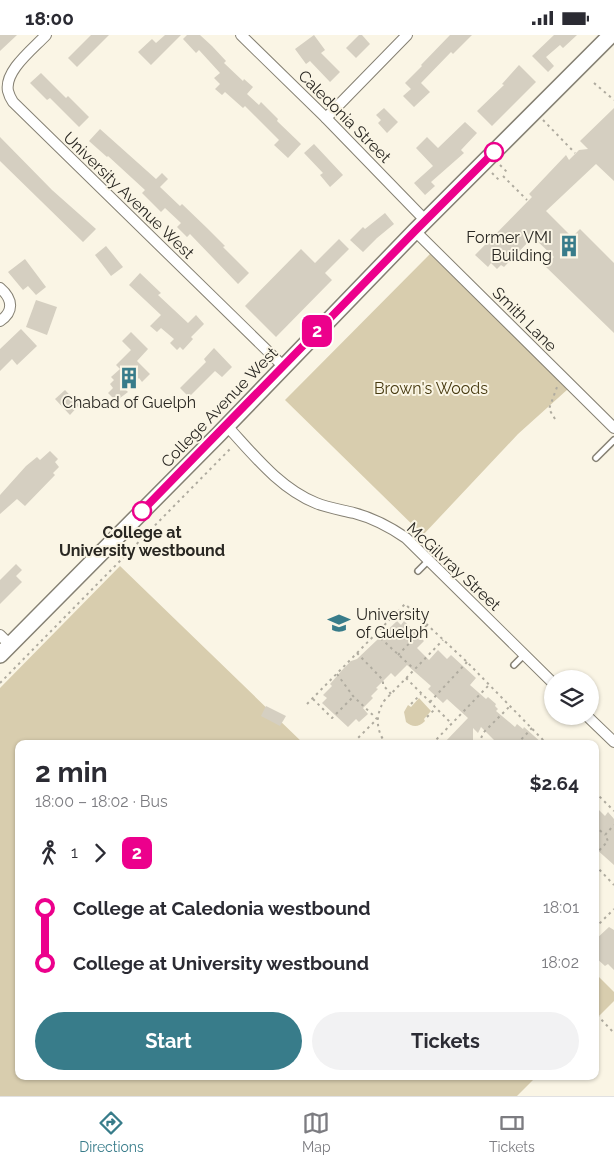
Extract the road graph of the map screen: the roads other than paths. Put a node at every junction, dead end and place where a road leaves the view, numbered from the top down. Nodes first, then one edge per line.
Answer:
1 (46, 35) edge
2 (242, 35) edge
3 (407, 35) edge
4 (611, 35) edge
5 (326, 118) junction
6 (420, 225) junction
7 (0, 289) edge
8 (0, 321) edge
9 (283, 366) junction
10 (226, 425) junction
11 (614, 428) edge
12 (614, 440) edge
13 (596, 458) dead end
14 (429, 561) junction
15 (418, 571) dead end
16 (3, 645) edge
17 (525, 655) junction
18 (514, 665) dead end
19 (544, 674) edge
20 (596, 725) edge
21 (614, 743) edge

1 - 9 street, University Avenue West
2 - 5 street, Caledonia Street
3 - 5 street
4 - 6 main road, College Avenue West
5 - 6 street, Caledonia Street
6 - 9 main road, College Avenue West
6 - 11 street, Smith Lane
7 - 8 street
9 - 10 main road, College Avenue West
10 - 14 street, McGilvray Street
10 - 16 main road, College Avenue West
12 - 13 lane
14 - 15 lane
14 - 17 street, McGilvray Street
17 - 18 lane
17 - 19 street, McGilvray Street
20 - 21 street

